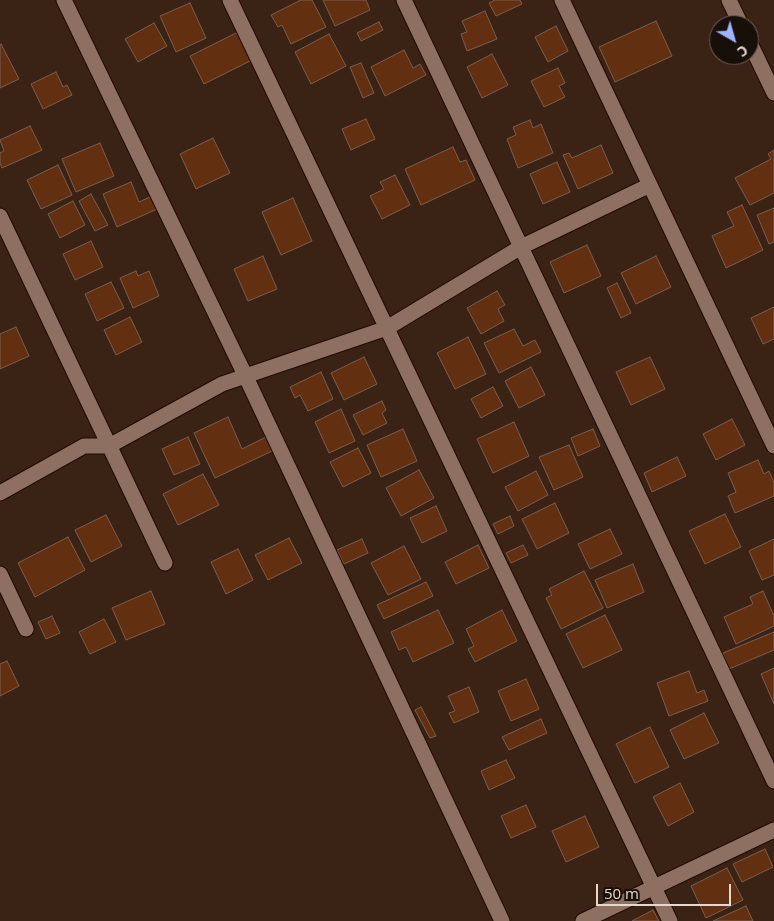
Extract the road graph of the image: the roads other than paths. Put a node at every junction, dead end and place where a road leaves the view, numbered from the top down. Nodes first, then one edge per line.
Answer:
1 (64, 0) edge
2 (230, 0) edge
3 (404, 0) edge
4 (562, 0) edge
5 (729, 0) edge
6 (736, 15) edge
7 (759, 62) edge
8 (774, 93) edge
9 (650, 185) junction
10 (0, 216) edge
11 (521, 247) junction
12 (387, 328) junction
13 (246, 377) junction
14 (109, 446) junction
15 (774, 446) edge
16 (0, 493) edge
17 (164, 563) dead end
18 (0, 574) edge
19 (26, 629) dead end
20 (774, 781) edge
21 (774, 830) edge
22 (654, 887) junction
23 (502, 921) edge
24 (583, 921) edge
25 (670, 921) edge

1 - 13 street
2 - 12 street
3 - 11 street
4 - 9 street
5 - 6 street
7 - 8 street
9 - 11 street
9 - 15 street
10 - 14 street
11 - 12 street
11 - 20 street
12 - 13 street
12 - 22 street
13 - 14 street
13 - 23 street
14 - 16 street
14 - 17 street
18 - 19 street
21 - 22 street
22 - 24 street
22 - 25 street

